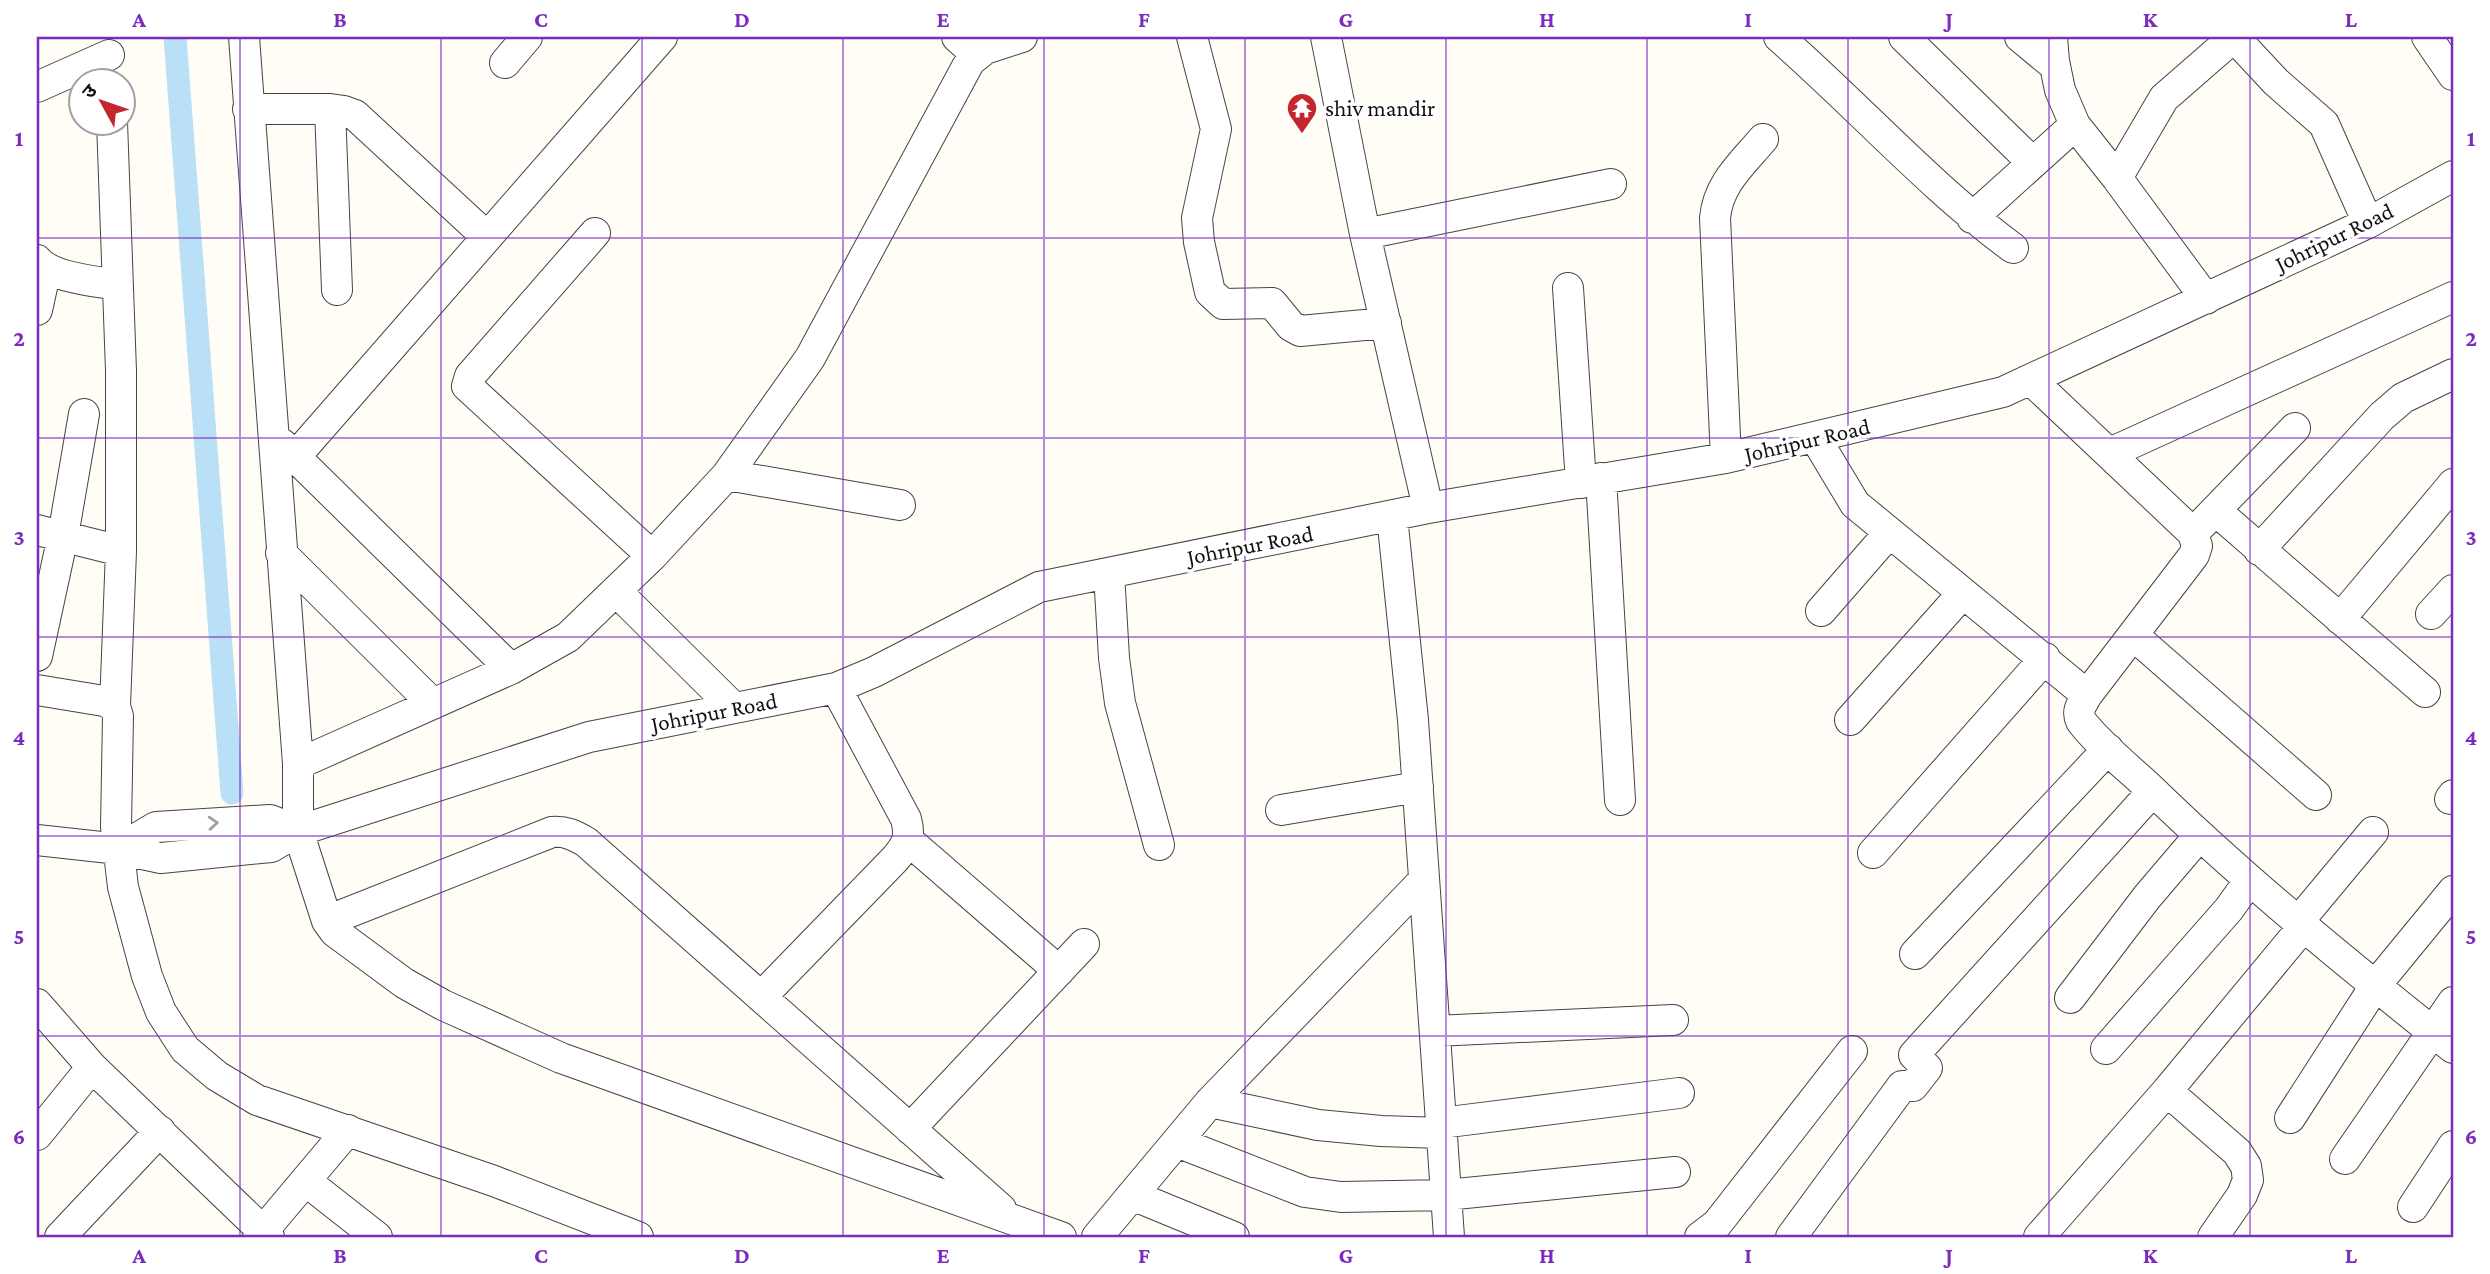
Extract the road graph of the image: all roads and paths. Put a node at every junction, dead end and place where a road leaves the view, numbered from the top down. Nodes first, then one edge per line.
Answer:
1 (244, 37) edge
2 (527, 37) edge
3 (662, 37) edge
4 (1022, 37) edge
5 (1192, 37) edge
6 (1326, 37) edge
7 (1779, 37) edge
8 (1904, 37) edge
9 (2020, 37) edge
10 (2234, 37) edge
11 (2427, 37) edge
12 (966, 45) edge
13 (2054, 51) edge
14 (109, 57) edge
15 (505, 63) dead end
16 (2453, 75) edge
17 (37, 87) edge
18 (248, 109) junction
19 (330, 109) junction
20 (2075, 125) junction
21 (112, 136) edge
22 (1763, 139) dead end
23 (2033, 163) junction
24 (2453, 176) edge
25 (2118, 178) junction
26 (1611, 184) dead end
27 (1972, 218) junction
28 (2368, 223) junction
29 (595, 233) dead end
30 (1365, 234) junction
31 (487, 237) junction
32 (2013, 248) dead end
33 (41, 265) edge
34 (118, 285) junction
35 (1568, 288) dead end
36 (337, 289) dead end
37 (2453, 297) edge
38 (2206, 299) junction
39 (37, 310) edge
40 (1386, 323) junction
41 (2453, 374) edge
42 (2031, 380) junction
43 (84, 414) dead end
44 (2295, 428) dead end
45 (272, 434) junction
46 (1816, 439) junction
47 (2110, 453) junction
48 (295, 457) junction
49 (1726, 458) junction
50 (727, 475) junction
51 (1591, 480) junction
52 (2453, 484) edge
53 (900, 505) dead end
54 (1428, 509) junction
55 (2216, 511) junction
56 (1392, 516) junction
57 (50, 533) edge
58 (1889, 533) junction
59 (2193, 533) junction
60 (2259, 550) junction
61 (121, 551) junction
62 (281, 553) junction
63 (652, 556) junction
64 (1109, 573) junction
65 (2453, 590) edge
66 (616, 591) junction
67 (1963, 593) junction
68 (1821, 611) dead end
69 (2431, 614) dead end
70 (2340, 619) junction
71 (2133, 635) junction
72 (37, 656) edge
73 (2045, 658) junction
74 (511, 669) junction
75 (835, 688) junction
76 (37, 690) edge
77 (2425, 692) dead end
78 (2087, 695) junction
79 (433, 704) junction
80 (115, 706) junction
81 (734, 708) junction
82 (1850, 720) dead end
83 (2108, 749) junction
84 (298, 764) junction
85 (1418, 788) junction
86 (2153, 791) junction
87 (2316, 795) dead end
88 (1620, 800) dead end
89 (1281, 810) dead end
90 (298, 831) junction
91 (2373, 832) dead end
92 (271, 833) junction
93 (2199, 836) junction
94 (37, 840) edge
95 (909, 841) junction
96 (1159, 845) dead end
97 (119, 849) junction
98 (1873, 853) dead end
99 (1424, 880) junction
100 (2249, 881) junction
101 (2453, 891) edge
102 (327, 921) junction
103 (2301, 925) junction
104 (1084, 944) dead end
105 (1915, 954) dead end
106 (1059, 971) junction
107 (2375, 986) junction
108 (761, 997) junction
109 (2070, 998) dead end
110 (2453, 1002) edge
111 (39, 1015) edge
112 (1673, 1020) dead end
113 (1435, 1031) junction
114 (2443, 1039) edge
115 (2106, 1049) dead end
116 (1852, 1051) dead end
117 (92, 1067) junction
118 (2167, 1091) junction
119 (1679, 1093) dead end
120 (1210, 1102) junction
121 (2290, 1118) dead end
122 (1441, 1128) junction
123 (911, 1129) junction
124 (348, 1130) junction
125 (160, 1131) junction
126 (37, 1135) edge
127 (1177, 1142) junction
128 (2453, 1146) edge
129 (2345, 1159) dead end
130 (1675, 1172) dead end
131 (307, 1182) junction
132 (1132, 1195) junction
133 (1446, 1195) junction
134 (2413, 1207) dead end
135 (1014, 1221) junction
136 (263, 1235) edge
137 (60, 1237) edge
138 (377, 1237) edge
139 (638, 1237) edge
140 (1061, 1237) edge
141 (1097, 1237) edge
142 (1234, 1237) edge
143 (1449, 1237) edge
144 (1700, 1237) edge
145 (1791, 1237) edge
146 (2039, 1237) edge
147 (2213, 1237) edge

1 - 18 street
2 - 15 street
3 - 31 street
4 - 12 street
5 - 40 street
6 - 30 street
7 - 27 street
8 - 23 street
9 - 13 street
10 - 25 street
10 - 28 street
11 - 16 street
12 - 50 street
13 - 20 street
14 - 17 street
18 - 19 street
18 - 45 street
19 - 31 street
19 - 36 street
20 - 23 street
20 - 25 street
21 - 34 street
22 - 49 street
23 - 27 street
24 - 28 street, Johripur Road
25 - 38 street
26 - 30 street
27 - 32 street
28 - 38 street, Johripur Road
29 - 63 street
30 - 40 street
31 - 48 street
33 - 34 street
33 - 39 street
34 - 61 street
35 - 51 street
37 - 47 street
38 - 42 street, Johripur Road
40 - 54 street
41 - 60 street
42 - 46 street, Johripur Road
42 - 47 street
43 - 57 street
44 - 55 street
45 - 48 street
45 - 62 street
46 - 49 street, Johripur Road
46 - 58 street
47 - 59 street
48 - 74 street
49 - 51 street, Johripur Road
50 - 53 street
50 - 63 street
51 - 54 street, Johripur Road
51 - 88 street
52 - 70 street
54 - 56 street, Johripur Road
55 - 59 street
55 - 60 street
56 - 64 street, Johripur Road
56 - 85 street
57 - 61 street
57 - 72 street
58 - 67 street
58 - 68 street
59 - 71 street
60 - 70 street
61 - 80 street
62 - 79 street
62 - 84 street
63 - 66 street
64 - 75 street, Johripur Road
64 - 96 street
65 - 69 street
66 - 74 street
66 - 81 street
67 - 73 street
67 - 82 street
70 - 77 street
71 - 78 street
71 - 87 street
73 - 78 street
73 - 98 street
74 - 79 street
75 - 81 street, Johripur Road
75 - 95 street
76 - 80 street
78 - 83 street
79 - 84 street
80 - 97 street
81 - 90 street, Johripur Road
83 - 86 street
83 - 105 street
84 - 90 street
85 - 89 street
85 - 99 street
86 - 93 street
86 - 145 street
90 - 92 street
90 - 102 street
91 - 103 street
92 - 97 street
97 -> 92 street
93 - 100 street
93 - 109 street
94 - 97 street
95 - 106 street
95 - 108 street
97 - 124 street
99 - 113 street
99 - 120 street
100 - 103 street
100 - 115 street
101 - 107 street
102 - 108 street
102 - 135 street
103 - 107 street
103 - 118 street
104 - 106 street
106 - 123 street
107 - 114 street
107 - 121 street
108 - 123 street
110 - 114 street
111 - 117 street
112 - 113 street
113 - 122 street
114 - 129 street
116 - 144 street
117 - 125 street
117 - 126 street
118 - 146 street
118 - 147 street
119 - 122 street
120 - 122 street
120 - 127 street
122 - 133 street
123 - 135 street
124 - 131 street
124 - 139 street
125 - 136 street
125 - 137 street
127 - 132 street
127 - 133 street
128 - 134 street
130 - 133 street
131 - 136 street
131 - 138 street
132 - 141 street
132 - 142 street
133 - 143 street
135 - 140 street

